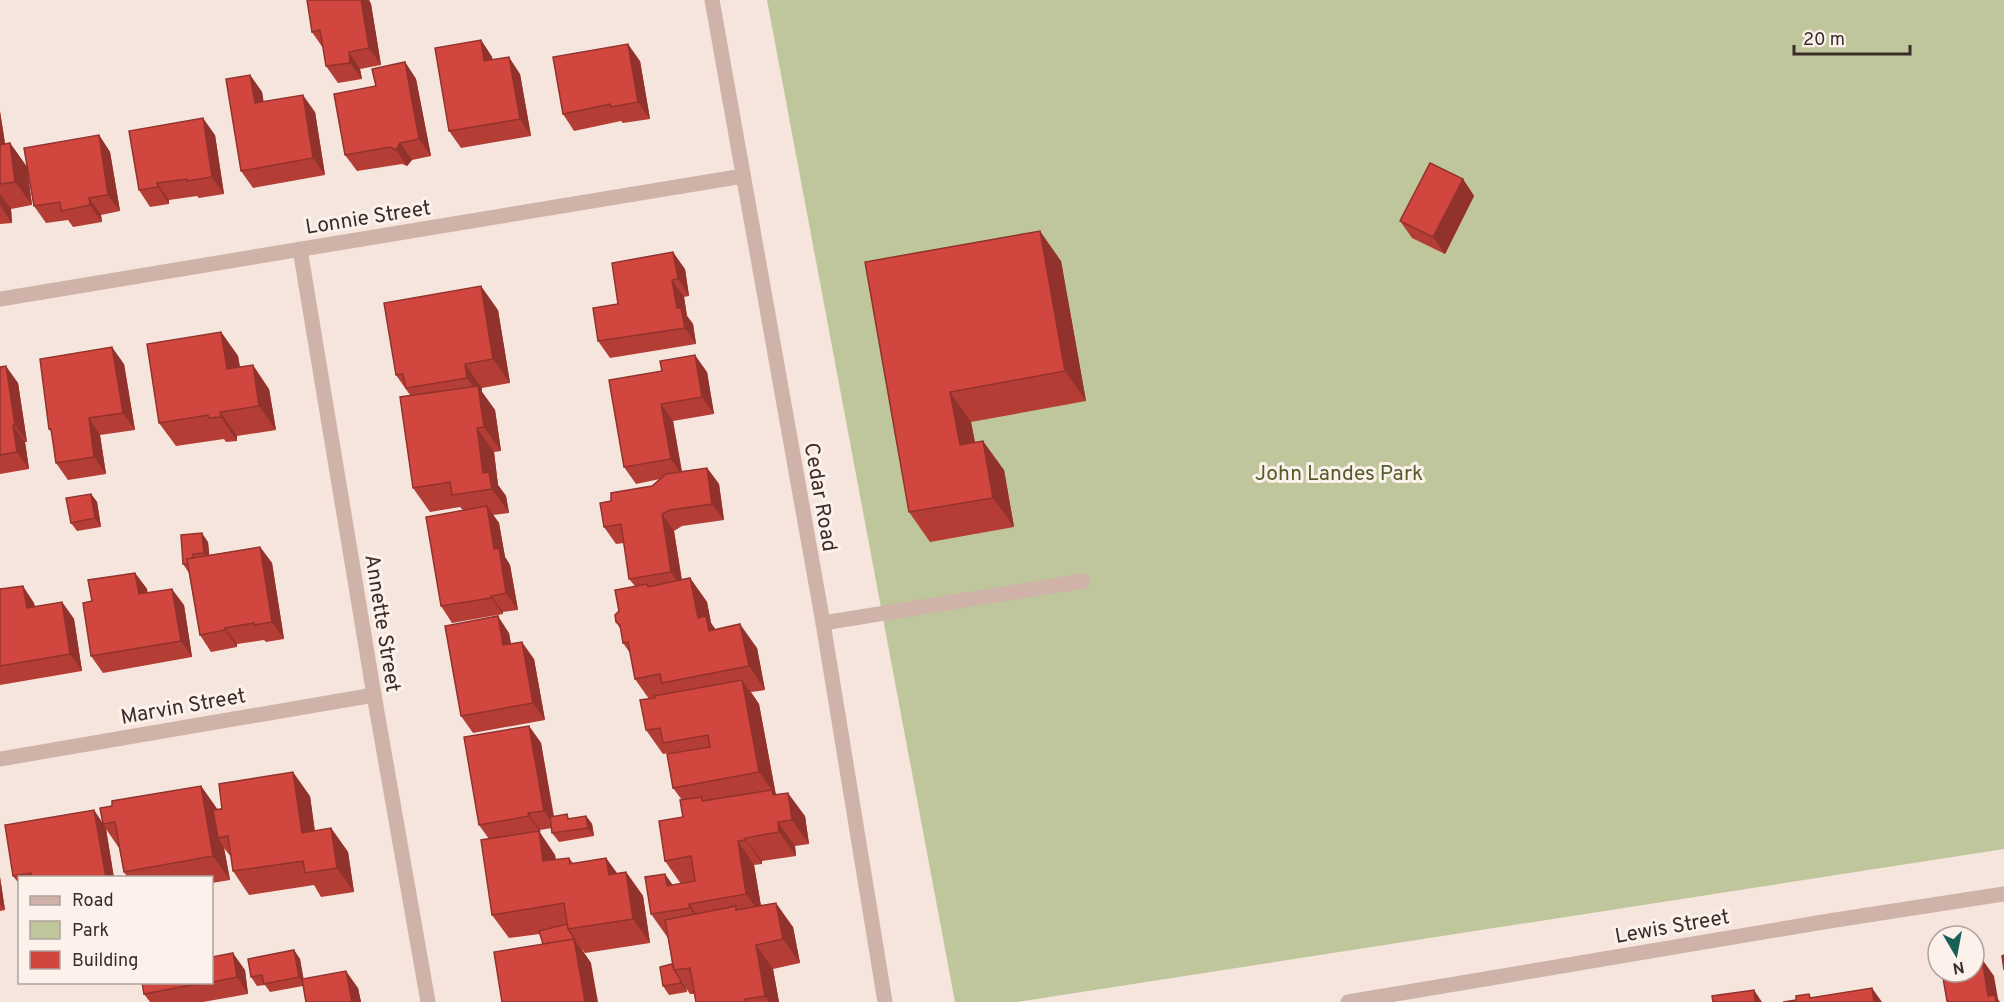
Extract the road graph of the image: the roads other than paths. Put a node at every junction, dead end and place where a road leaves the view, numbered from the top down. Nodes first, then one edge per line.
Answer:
1 (712, 0) edge
2 (743, 176) junction
3 (300, 249) junction
4 (0, 299) edge
5 (1083, 581) dead end
6 (823, 623) junction
7 (374, 695) junction
8 (0, 759) edge
9 (2004, 894) edge
10 (428, 1002) edge
11 (885, 1002) edge
12 (1348, 1002) edge

1 - 2 street, Cedar Road
2 - 3 street, Lonnie Street
2 - 6 street, Cedar Road
3 - 4 street, Lonnie Street
3 - 7 street, Annette Street
5 - 6 street
6 - 11 street, Cedar Road
7 - 8 street, Marvin Street
7 - 10 street, Annette Street
9 - 12 street, Lewis Street

